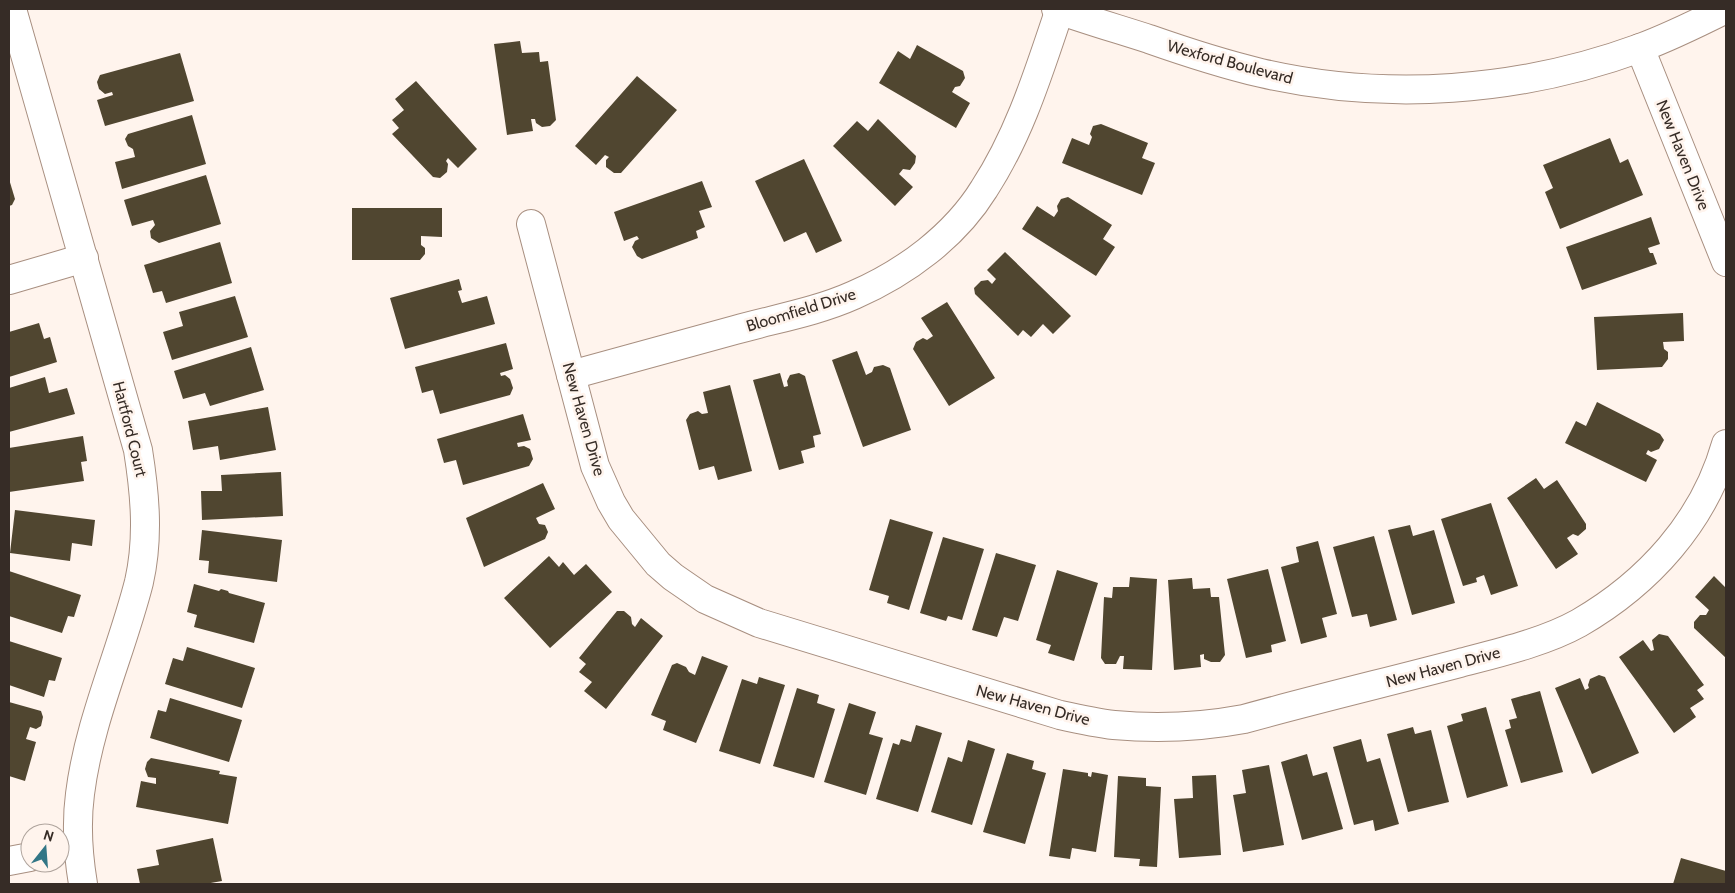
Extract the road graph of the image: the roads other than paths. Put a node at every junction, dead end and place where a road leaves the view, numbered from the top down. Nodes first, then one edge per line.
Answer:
1 (12, 9) edge
2 (1058, 9) edge
3 (1726, 9) edge
4 (1640, 48) junction
5 (531, 224) dead end
6 (84, 258) junction
7 (1726, 262) edge
8 (9, 280) edge
9 (571, 375) junction
10 (1726, 444) edge
11 (70, 850) edge
12 (70, 856) edge
13 (83, 884) edge

1 - 6 street, Hartford Court
2 - 4 street, Wexford Boulevard
2 - 9 street, Bloomfield Drive
3 - 4 street, Wexford Boulevard
4 - 7 street, New Haven Drive
5 - 9 street, New Haven Drive
6 - 8 street
6 - 11 street, Hartford Court
9 - 10 street, New Haven Drive
12 - 13 street, Hartford Court

